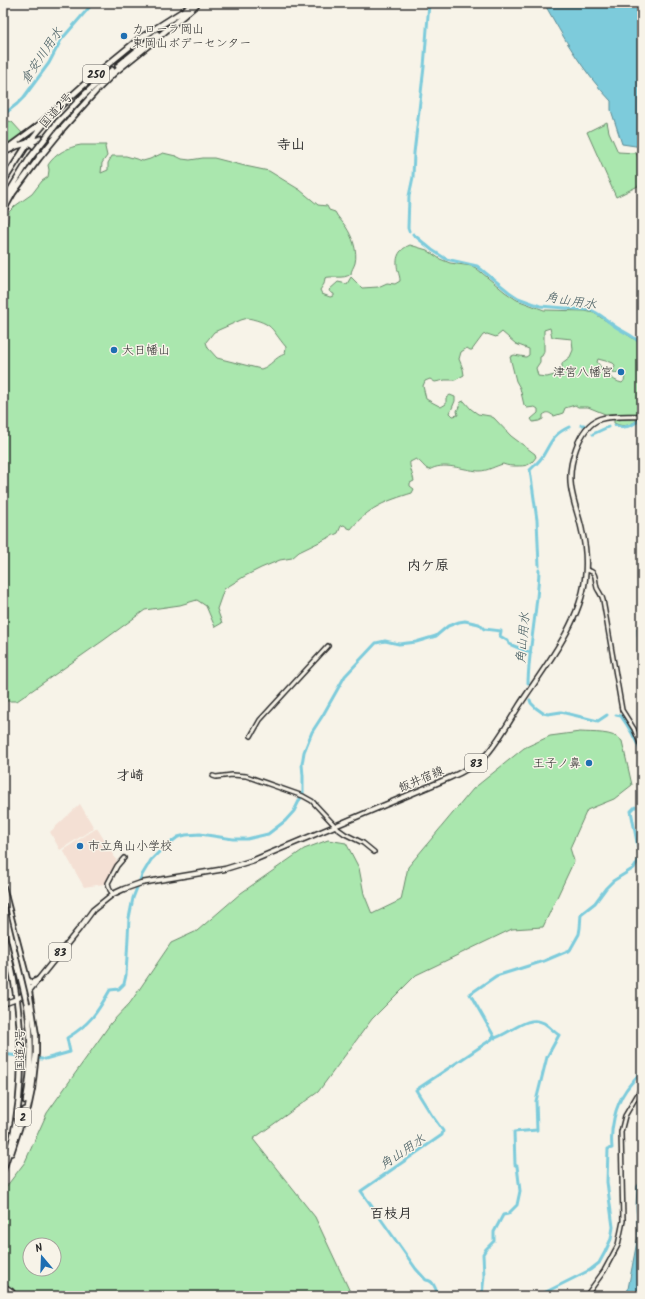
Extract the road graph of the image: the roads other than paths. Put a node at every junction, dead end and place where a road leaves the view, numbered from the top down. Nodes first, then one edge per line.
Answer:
1 (197, 4) edge
2 (54, 112) junction
3 (40, 129) junction
4 (61, 130) junction
5 (53, 135) junction
6 (29, 142) junction
7 (10, 148) junction
8 (3, 152) edge
9 (39, 158) junction
10 (7, 176) junction
11 (3, 182) edge
12 (3, 202) edge
13 (3, 211) edge
14 (642, 416) edge
15 (586, 570) junction
16 (328, 646) dead end
17 (251, 736) dead end
18 (642, 748) edge
19 (213, 776) dead end
20 (334, 826) junction
21 (374, 852) dead end
22 (124, 858) dead end
23 (3, 887) edge
24 (112, 894) junction
25 (3, 904) edge
26 (3, 931) edge
27 (27, 979) junction
28 (38, 980) junction
29 (29, 991) junction
30 (17, 999) junction
31 (3, 1004) edge
32 (34, 1052) junction
33 (642, 1087) edge
34 (3, 1170) edge
35 (3, 1285) edge
36 (16, 1296) edge
37 (586, 1296) edge

1 - 2 highway, 250
1 - 4 highway, 250
1 - 12 highway, 国道2号, bridge
2 - 3 highway
2 - 7 highway, 250
3 - 5 highway
3 - 6 highway
4 - 5 highway, 250
4 - 9 highway
5 - 6 highway, 250
6 - 7 highway
6 - 9 highway
6 - 10 highway
7 - 8 highway, 250
7 - 10 highway
9 - 13 highway
10 - 11 highway
14 - 15 main road, 飯井宿線 / 83
15 - 18 street
15 - 20 main road, 飯井宿線 / 83
16 - 17 street
19 - 20 street
20 - 21 street
20 - 24 main road, 飯井宿線 / 83
22 - 24 street
23 - 27 highway
24 - 28 main road, 飯井宿線 / 83
25 - 32 highway, 国道2号, bridge
26 - 30 highway
27 - 28 highway
27 - 29 highway
28 - 29 main road, 飯井宿線 / 83
29 - 30 main road, 飯井宿線 / 83
29 - 32 highway
30 - 31 main road, 飯井宿線 / 83
30 - 34 highway
32 - 34 highway, 国道2号 / 2
33 - 37 street
35 - 36 street

